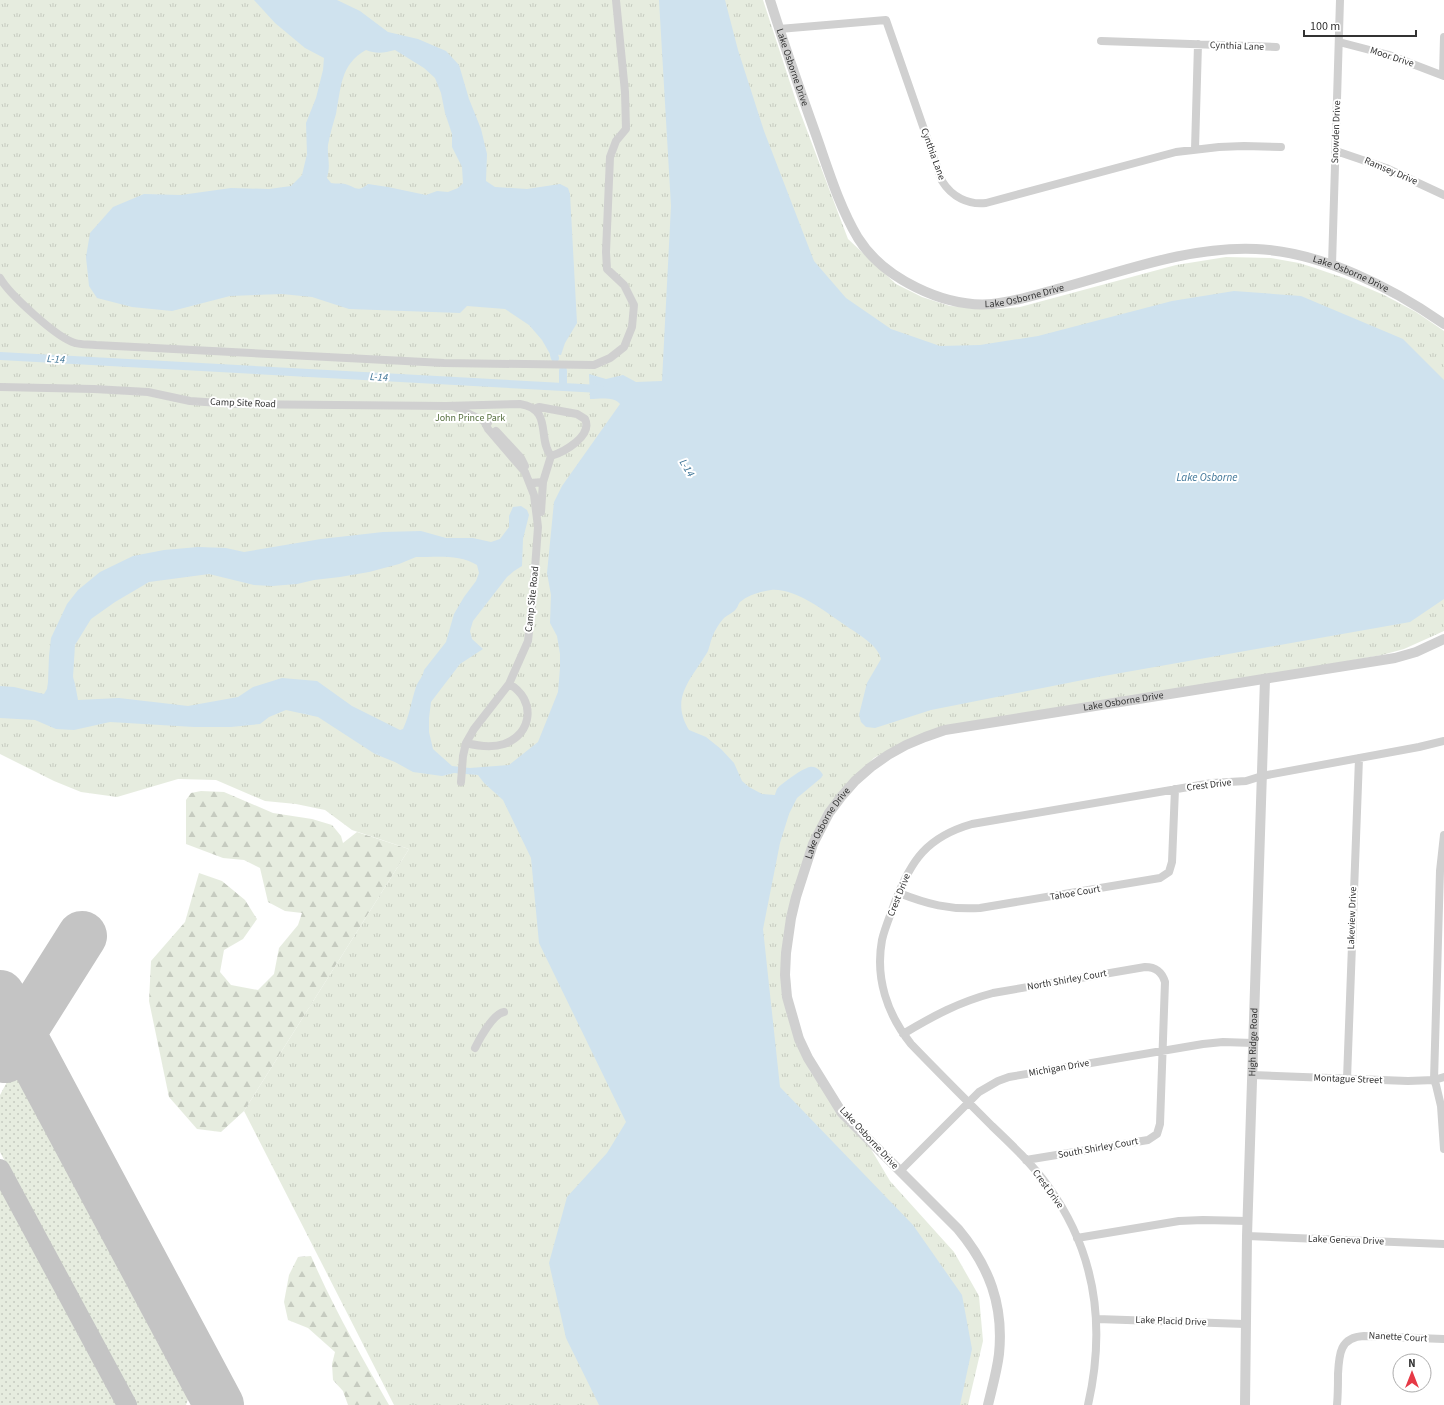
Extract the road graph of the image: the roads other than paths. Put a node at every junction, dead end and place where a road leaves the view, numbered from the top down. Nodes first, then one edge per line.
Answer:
1 (616, 0) edge
2 (770, 0) edge
3 (1340, 0) edge
4 (779, 29) junction
5 (1444, 38) edge
6 (1101, 41) dead end
7 (1339, 42) junction
8 (1198, 44) junction
9 (1276, 47) dead end
10 (1443, 76) edge
11 (1281, 147) dead end
12 (1195, 149) junction
13 (1336, 152) junction
14 (1444, 196) edge
15 (1332, 265) junction
16 (0, 278) edge
17 (1444, 324) edge
18 (0, 387) edge
19 (452, 406) junction
20 (496, 406) junction
21 (534, 409) junction
22 (481, 420) junction
23 (551, 456) junction
24 (543, 482) junction
25 (530, 483) junction
26 (538, 527) junction
27 (1444, 639) edge
28 (1265, 679) junction
29 (509, 684) junction
30 (1444, 741) edge
31 (466, 743) junction
32 (1358, 758) junction
33 (1262, 776) junction
34 (461, 782) dead end
35 (1175, 789) junction
36 (1444, 835) edge
37 (898, 893) junction
38 (504, 1012) dead end
39 (903, 1034) junction
40 (1254, 1043) junction
41 (475, 1048) dead end
42 (1163, 1051) junction
43 (1252, 1075) junction
44 (1444, 1077) edge
45 (1347, 1079) junction
46 (1434, 1080) junction
47 (969, 1102) junction
48 (1444, 1149) edge
49 (1026, 1160) junction
50 (900, 1171) junction
51 (1248, 1221) junction
52 (1247, 1236) junction
53 (1078, 1238) junction
54 (1444, 1244) edge
55 (1096, 1319) junction
56 (1246, 1324) junction
57 (1444, 1339) edge
58 (988, 1405) edge
59 (1088, 1405) edge
60 (1244, 1405) edge
61 (1337, 1405) edge

1 - 16 street
2 - 4 street, Lake Osborne Drive
3 - 7 street, Snowden Drive
4 - 12 street, Cynthia Lane
4 - 15 street, Lake Osborne Drive
5 - 10 street
6 - 8 street, Cynthia Lane
7 - 10 street, Moor Drive
7 - 13 street, Snowden Drive
8 - 9 street, Cynthia Lane
8 - 12 street, Cynthia Lane
11 - 12 street, Cynthia Lane
13 - 14 street, Ramsey Drive
13 - 15 street, Snowden Drive
15 - 17 street, Lake Osborne Drive
18 - 19 street, Camp Site Road
19 - 20 street
19 - 22 street, Camp Site Road
20 - 21 street
20 - 22 street
21 - 23 street
21 - 23 street
22 - 25 street, Camp Site Road
23 - 24 street
24 - 25 street
24 - 26 street
25 - 26 street, Camp Site Road
26 - 29 street, Camp Site Road
27 - 28 street, Lake Osborne Drive
28 - 33 street, High Ridge Road
28 - 50 street, Lake Osborne Drive
29 - 31 street, Camp Site Road
29 - 31 street
30 - 32 street, Crest Drive
31 - 34 street, Camp Site Road
32 - 33 street, Crest Drive
32 - 45 street, Lakeview Drive
33 - 35 street, Crest Drive
33 - 40 street, High Ridge Road
35 - 37 street, Crest Drive
35 - 37 street, Tahoe Court
36 - 46 street
37 - 39 street, Crest Drive
38 - 41 street
39 - 42 street, North Shirley Court
39 - 47 street, Crest Drive
40 - 42 street, Michigan Drive
40 - 43 street, High Ridge Road
42 - 47 street, Michigan Drive
42 - 49 street, South Shirley Court
43 - 45 street, Montague Street
43 - 51 street, High Ridge Road
44 - 46 street, Montague Street
45 - 46 street, Montague Street
46 - 48 street
47 - 49 street, Crest Drive
47 - 50 street, Michigan Drive
49 - 53 street, Crest Drive
50 - 58 street, Lake Osborne Drive
51 - 52 street, High Ridge Road
51 - 53 street
52 - 54 street, Lake Geneva Drive
52 - 56 street, High Ridge Road
53 - 55 street, Crest Drive
55 - 56 street, Lake Placid Drive
55 - 59 street, Crest Drive
56 - 60 street, High Ridge Road
57 - 61 street, Nanette Court

